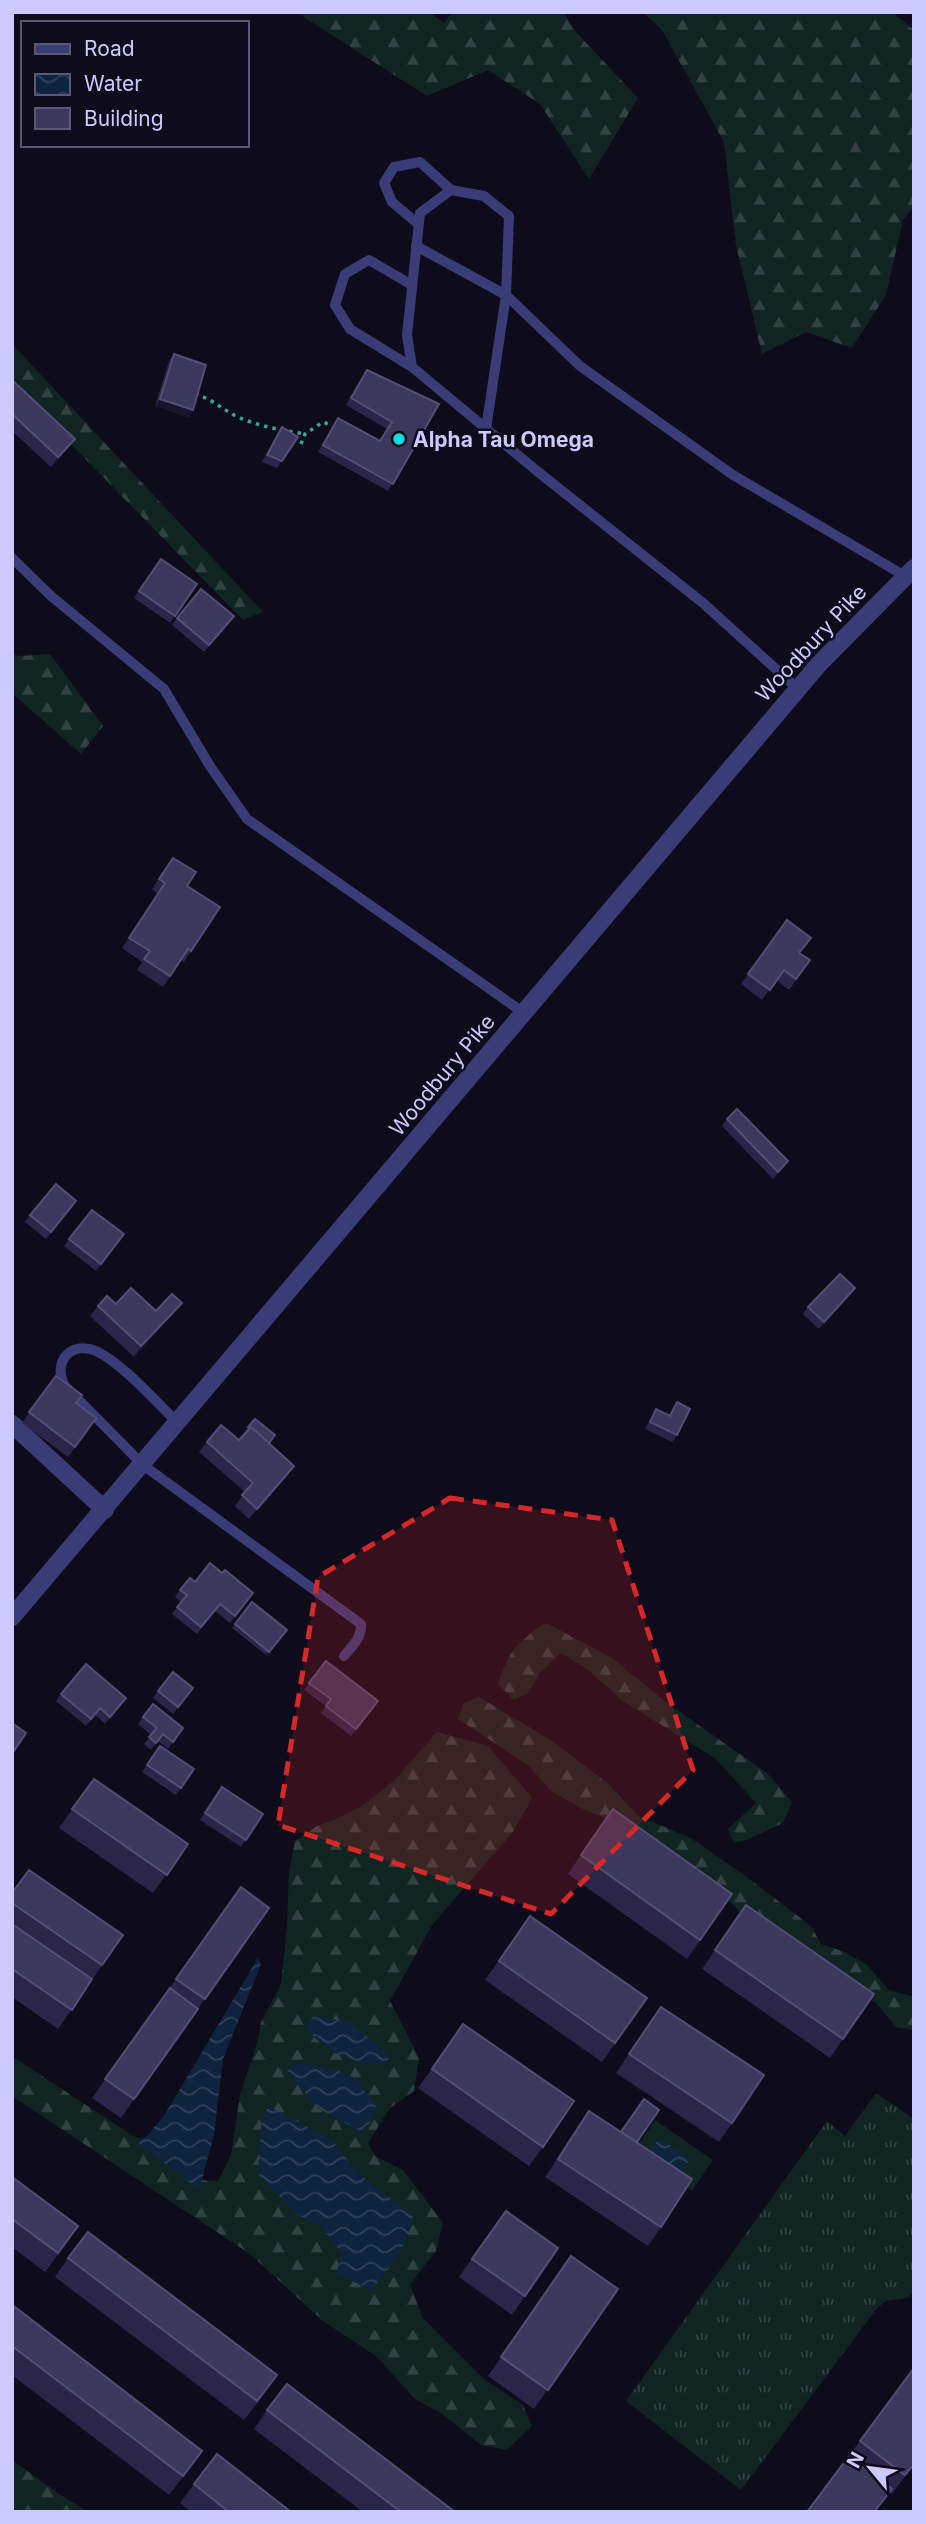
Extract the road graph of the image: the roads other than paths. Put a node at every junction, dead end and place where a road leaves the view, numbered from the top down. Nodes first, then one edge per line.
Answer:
1 (451, 190) junction
2 (418, 224) junction
3 (416, 246) junction
4 (412, 285) junction
5 (506, 295) junction
6 (412, 367) junction
7 (486, 429) junction
8 (12, 558) edge
9 (909, 572) edge
10 (798, 689) junction
11 (524, 1013) junction
12 (178, 1423) junction
13 (12, 1424) edge
14 (143, 1465) junction
15 (105, 1510) junction
16 (12, 1617) edge
17 (344, 1656) dead end

1 - 2 lane
1 - 2 lane
1 - 5 lane
2 - 3 lane
3 - 4 lane
3 - 5 lane
4 - 6 lane
4 - 6 lane
5 - 7 lane
5 - 9 lane
6 - 7 lane
7 - 10 lane
8 - 11 lane
9 - 10 street, Woodbury Pike
10 - 11 street, Woodbury Pike
11 - 12 street, Woodbury Pike
12 - 14 street, Woodbury Pike
12 - 14 lane
13 - 15 street
14 - 15 street, Woodbury Pike
14 - 17 lane
15 - 16 street, Woodbury Pike

